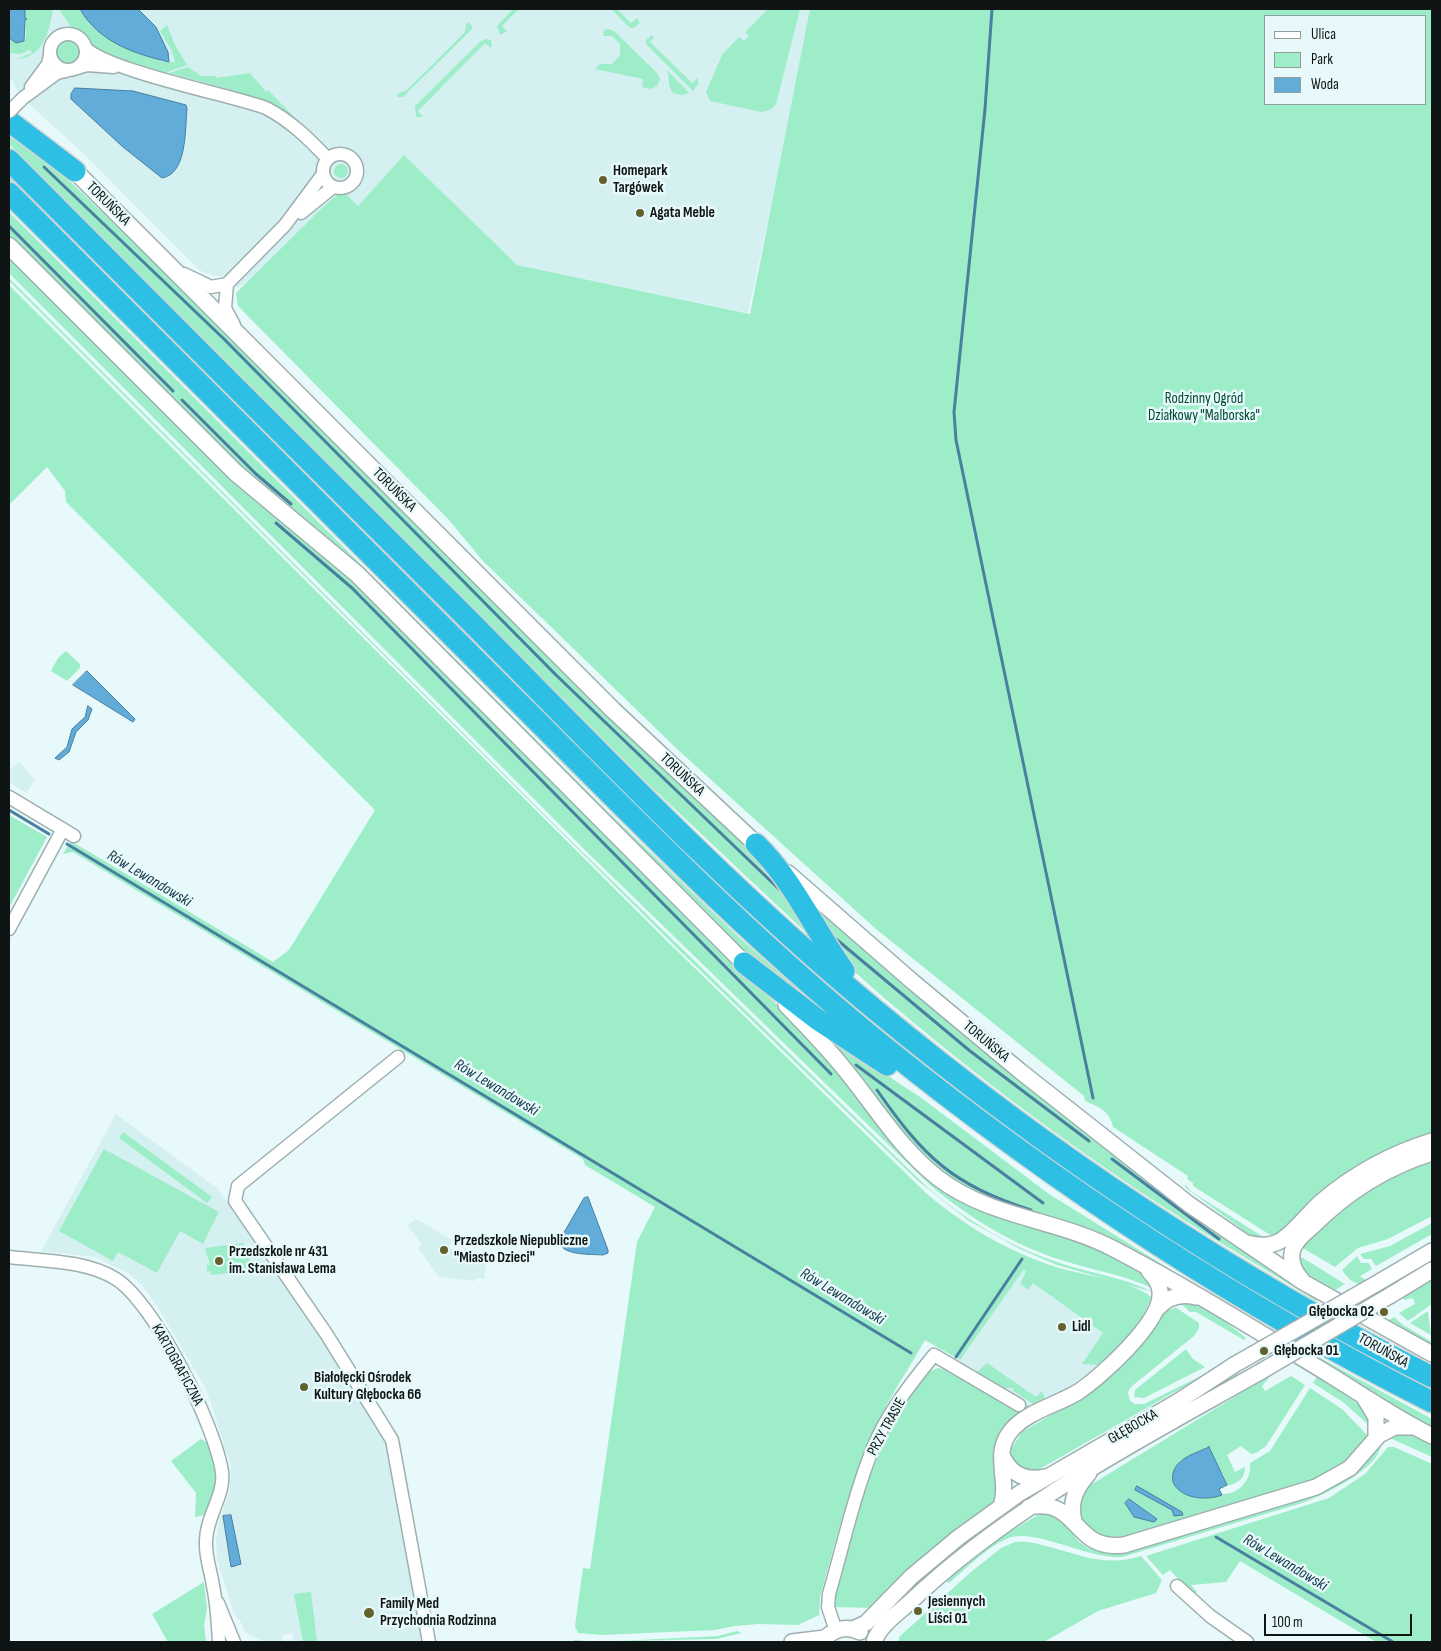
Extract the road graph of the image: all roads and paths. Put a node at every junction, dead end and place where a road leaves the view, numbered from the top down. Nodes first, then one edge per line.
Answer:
1 (85, 47) junction
2 (50, 55) junction
3 (128, 68) junction
4 (72, 69) junction
5 (16, 101) edge
6 (9, 112) edge
7 (9, 121) edge
8 (328, 159) junction
9 (9, 160) edge
10 (75, 170) junction
11 (323, 174) junction
12 (333, 187) junction
13 (9, 194) edge
14 (285, 225) junction
15 (9, 246) edge
16 (169, 264) junction
17 (227, 284) junction
18 (244, 339) junction
19 (9, 797) edge
20 (63, 829) junction
21 (74, 836) dead end
22 (756, 844) junction
23 (9, 929) edge
24 (744, 963) junction
25 (871, 1006) junction
26 (398, 1057) dead end
27 (950, 1099) junction
28 (1432, 1141) edge
29 (1432, 1152) edge
30 (1242, 1242) junction
31 (1432, 1251) edge
32 (9, 1257) edge
33 (1140, 1263) junction
34 (1432, 1270) edge
35 (1303, 1282) junction
36 (1202, 1300) junction
37 (1157, 1310) junction
38 (1432, 1354) edge
39 (1432, 1377) edge
40 (1363, 1398) junction
41 (1432, 1402) edge
42 (1019, 1405) dead end
43 (1416, 1428) junction
44 (1432, 1436) edge
45 (1376, 1437) junction
46 (1001, 1453) junction
47 (1093, 1469) junction
48 (1056, 1473) junction
49 (1001, 1506) junction
50 (1027, 1508) junction
51 (1074, 1521) junction
52 (1178, 1586) dead end
53 (215, 1598) junction
54 (853, 1629) junction
55 (828, 1637) edge
56 (232, 1640) edge
57 (219, 1642) edge
58 (429, 1642) edge
59 (792, 1642) edge
60 (870, 1642) edge
61 (874, 1642) edge
62 (1247, 1642) edge

1 - 2 street
1 - 3 street
1 - 4 street
2 - 4 street
2 - 5 street
3 - 4 street
3 - 8 street
4 - 5 street
5 - 6 street, bridge
5 - 10 main road, TORUŃSKA
7 - 10 highway
8 - 11 street
8 - 12 street
9 - 25 highway, TORUŃSKA
10 - 16 main road, TORUŃSKA
11 - 12 street
11 - 14 street
12 - 14 street
13 - 27 highway, TORUŃSKA
14 - 17 street
15 - 24 main road
16 - 17 street
16 - 18 main road, TORUŃSKA
17 - 18 street
18 - 22 main road, TORUŃSKA
19 - 20 street
20 - 21 street
20 - 23 street
22 - 25 highway
22 - 30 street, TORUŃSKA
24 - 27 highway
24 - 33 street
25 - 39 highway, TORUŃSKA
26 - 58 street
27 - 41 highway, TORUŃSKA
28 - 30 street
29 - 35 street
30 - 35 street, TORUŃSKA
31 - 48 street, GŁĘBOCKA, bridge
32 - 53 street, KARTOGRAFICZNA
33 - 36 street
33 - 37 street
34 - 47 street, GŁĘBOCKA, bridge
35 - 38 street, TORUŃSKA
36 - 37 street
36 - 40 street
37 - 46 street
40 - 43 street
40 - 45 street
42 - 55 street, PRZY TRASIE
43 - 44 street
43 - 45 street
45 - 51 street
46 - 48 street
46 - 49 street
47 - 50 street, GŁĘBOCKA
47 - 51 street
48 - 49 street, GŁĘBOCKA
49 - 54 street, GŁĘBOCKA
50 - 51 street
50 - 61 street, GŁĘBOCKA
52 - 62 street
53 - 56 street, KARTOGRAFICZNA
53 - 57 street, KARTOGRAFICZNA
54 - 55 street
54 - 60 street
55 - 59 street

